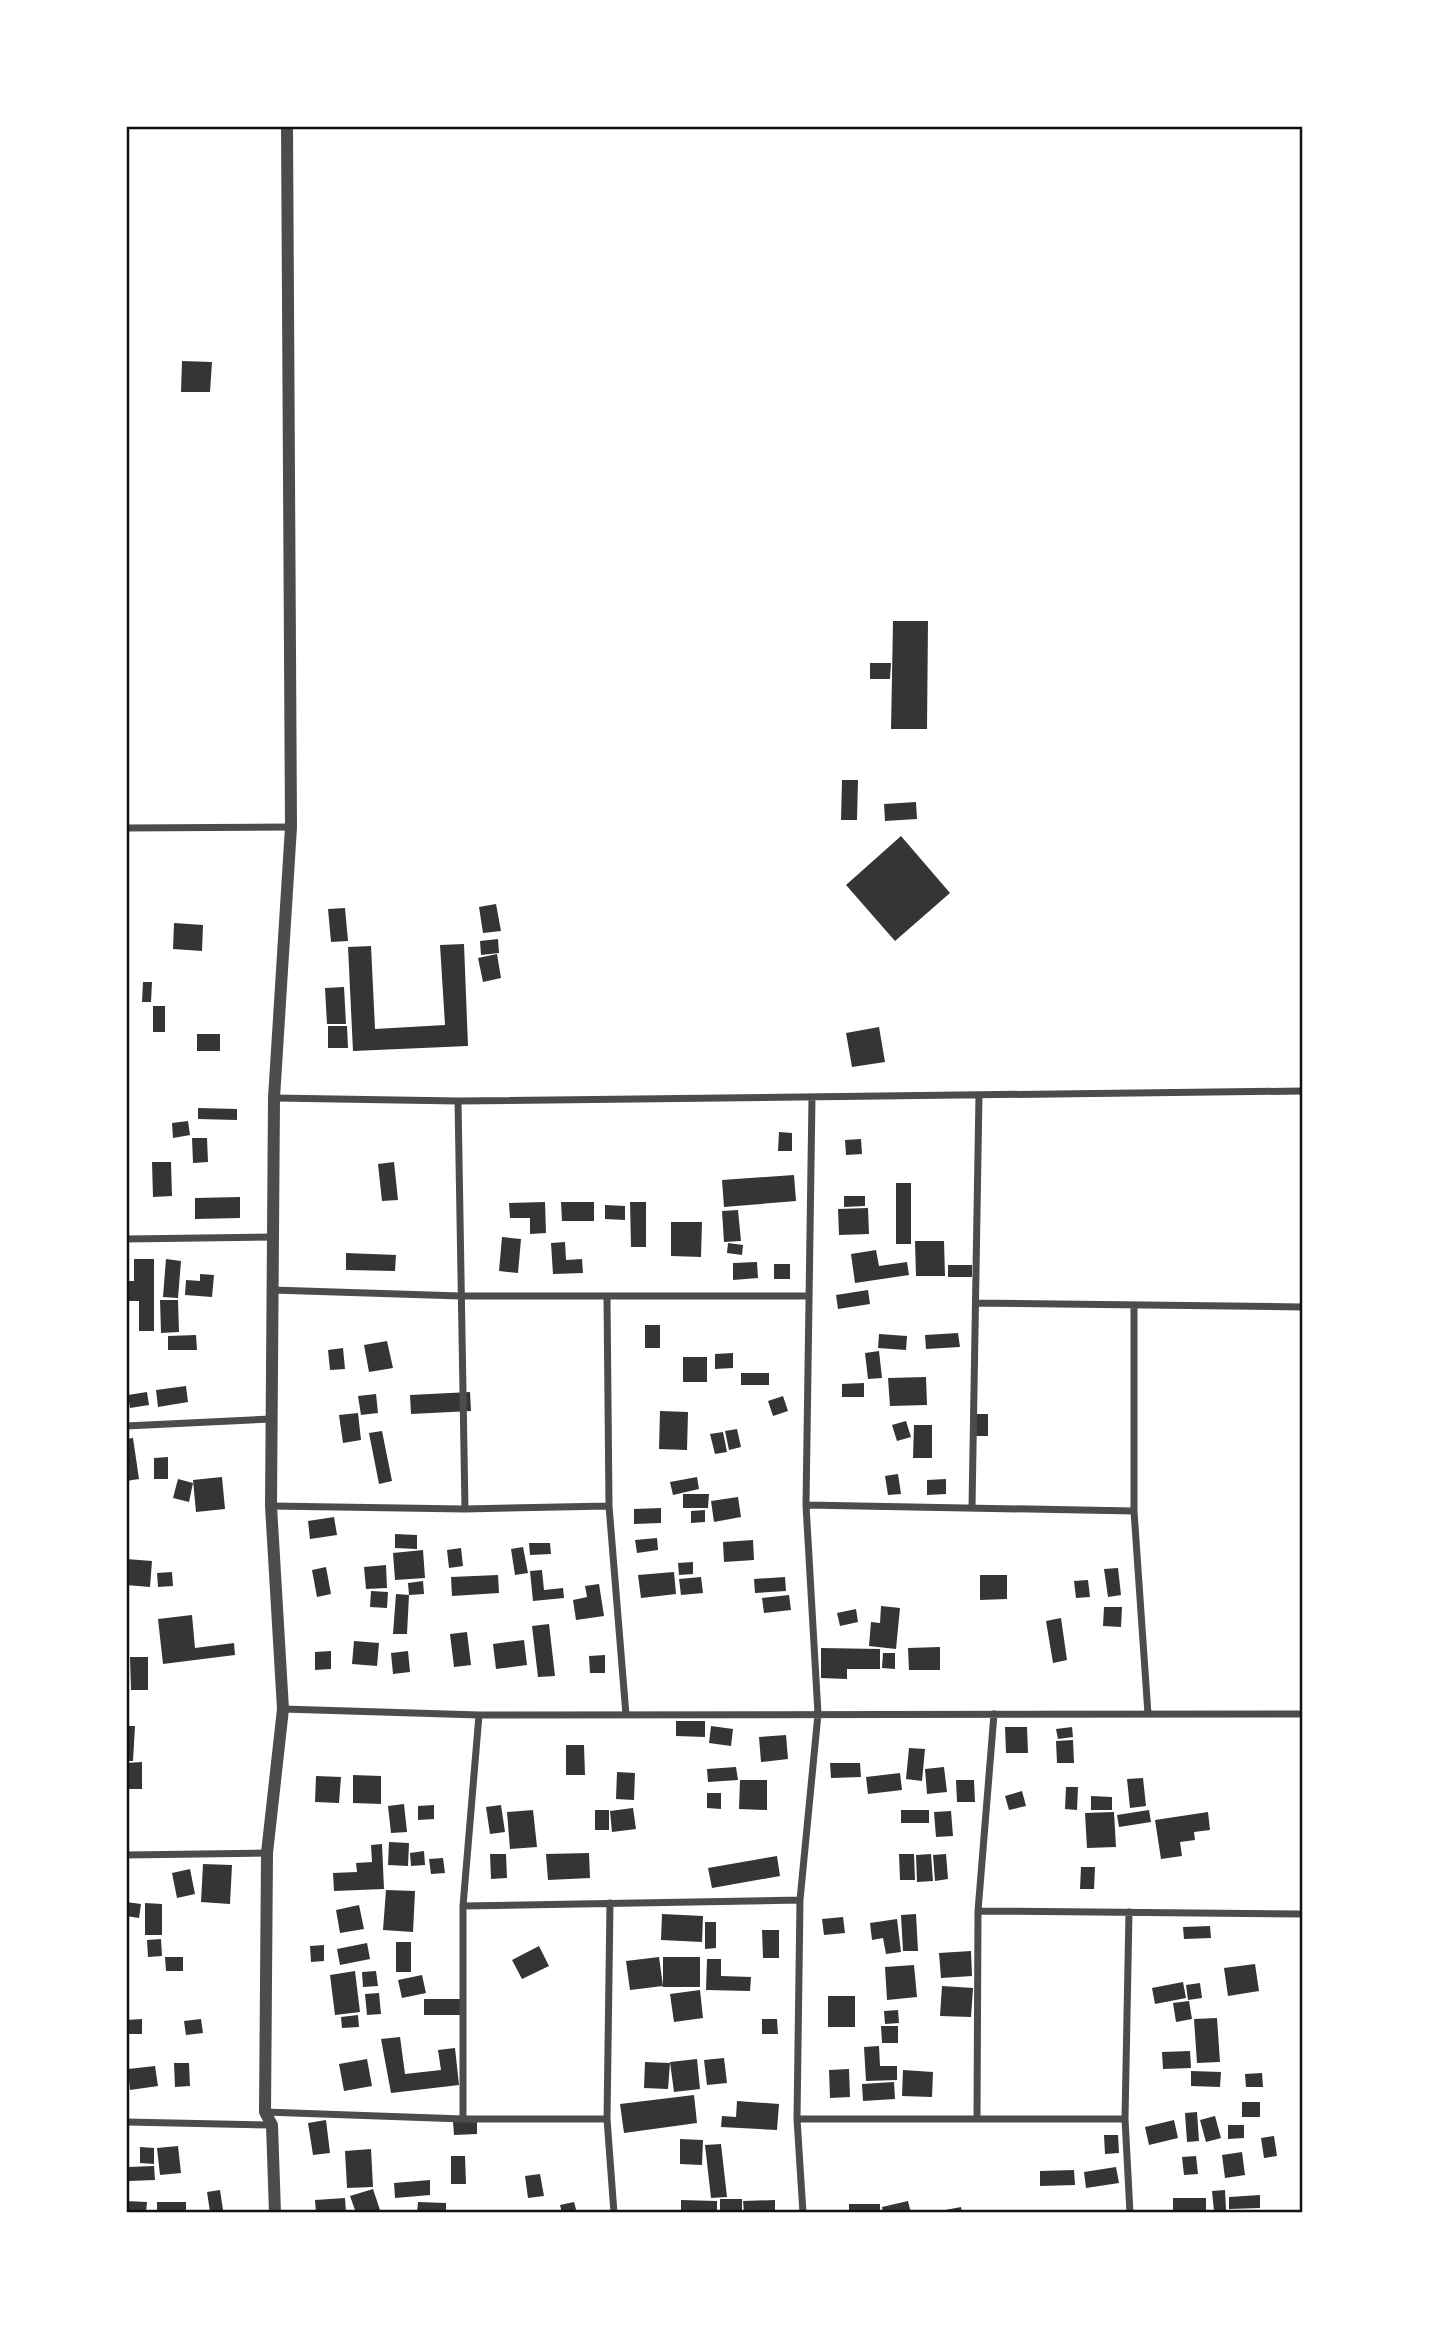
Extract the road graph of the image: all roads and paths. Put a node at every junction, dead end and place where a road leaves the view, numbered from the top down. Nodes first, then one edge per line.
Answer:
1 (287, 126) edge
2 (291, 827) junction
3 (126, 828) edge
4 (1303, 1091) edge
5 (979, 1096) junction
6 (812, 1097) junction
7 (274, 1098) junction
8 (458, 1101) junction
9 (273, 1237) junction
10 (126, 1239) edge
11 (272, 1290) junction
12 (461, 1296) junction
13 (809, 1296) junction
14 (607, 1297) junction
15 (976, 1303) junction
16 (1134, 1305) junction
17 (1303, 1307) edge
18 (271, 1419) junction
19 (126, 1426) edge
20 (806, 1505) junction
21 (271, 1506) junction
22 (609, 1506) junction
23 (465, 1508) junction
24 (972, 1508) junction
25 (1133, 1511) junction
26 (284, 1709) junction
27 (626, 1714) junction
28 (818, 1714) junction
29 (994, 1714) junction
30 (1148, 1714) junction
31 (1303, 1714) edge
32 (479, 1715) junction
33 (267, 1853) junction
34 (126, 1855) edge
35 (800, 1900) junction
36 (610, 1903) junction
37 (463, 1906) junction
38 (978, 1911) junction
39 (1129, 1912) junction
40 (1303, 1913) edge
41 (265, 2112) junction
42 (463, 2119) junction
43 (607, 2119) junction
44 (797, 2119) junction
45 (977, 2119) junction
46 (1125, 2119) junction
47 (126, 2122) edge
48 (272, 2125) junction
49 (275, 2213) edge
50 (614, 2213) edge
51 (803, 2213) edge
52 (1130, 2213) edge

1 - 2 street
2 - 3 street
2 - 7 street
4 - 5 street
5 - 6 street
5 - 15 street
6 - 8 street
6 - 13 street
7 - 8 street
7 - 9 street
8 - 12 street
9 - 10 street
9 - 11 street
11 - 12 street
11 - 18 street
12 - 14 street
12 - 23 street
13 - 14 street
13 - 20 street
14 - 22 street
15 - 16 street
15 - 24 street
16 - 17 street
16 - 25 street
18 - 19 street
18 - 21 street
20 - 24 street
20 - 28 street
21 - 23 street
21 - 26 street
22 - 23 street
22 - 27 street
24 - 25 street
25 - 30 street
26 - 32 street
26 - 33 street
27 - 28 street
27 - 32 street
28 - 29 street
28 - 35 street
29 - 30 street
29 - 38 street
30 - 31 street
32 - 37 street
33 - 34 street
33 - 41 street
35 - 36 street
35 - 44 street
36 - 37 street
36 - 43 street
37 - 42 street
38 - 39 street
38 - 45 street
39 - 40 street
39 - 46 street
41 - 42 street
41 - 48 street
42 - 43 street
43 - 50 street
44 - 45 street
44 - 51 street
45 - 46 street
46 - 52 street
47 - 48 street
48 - 49 street

